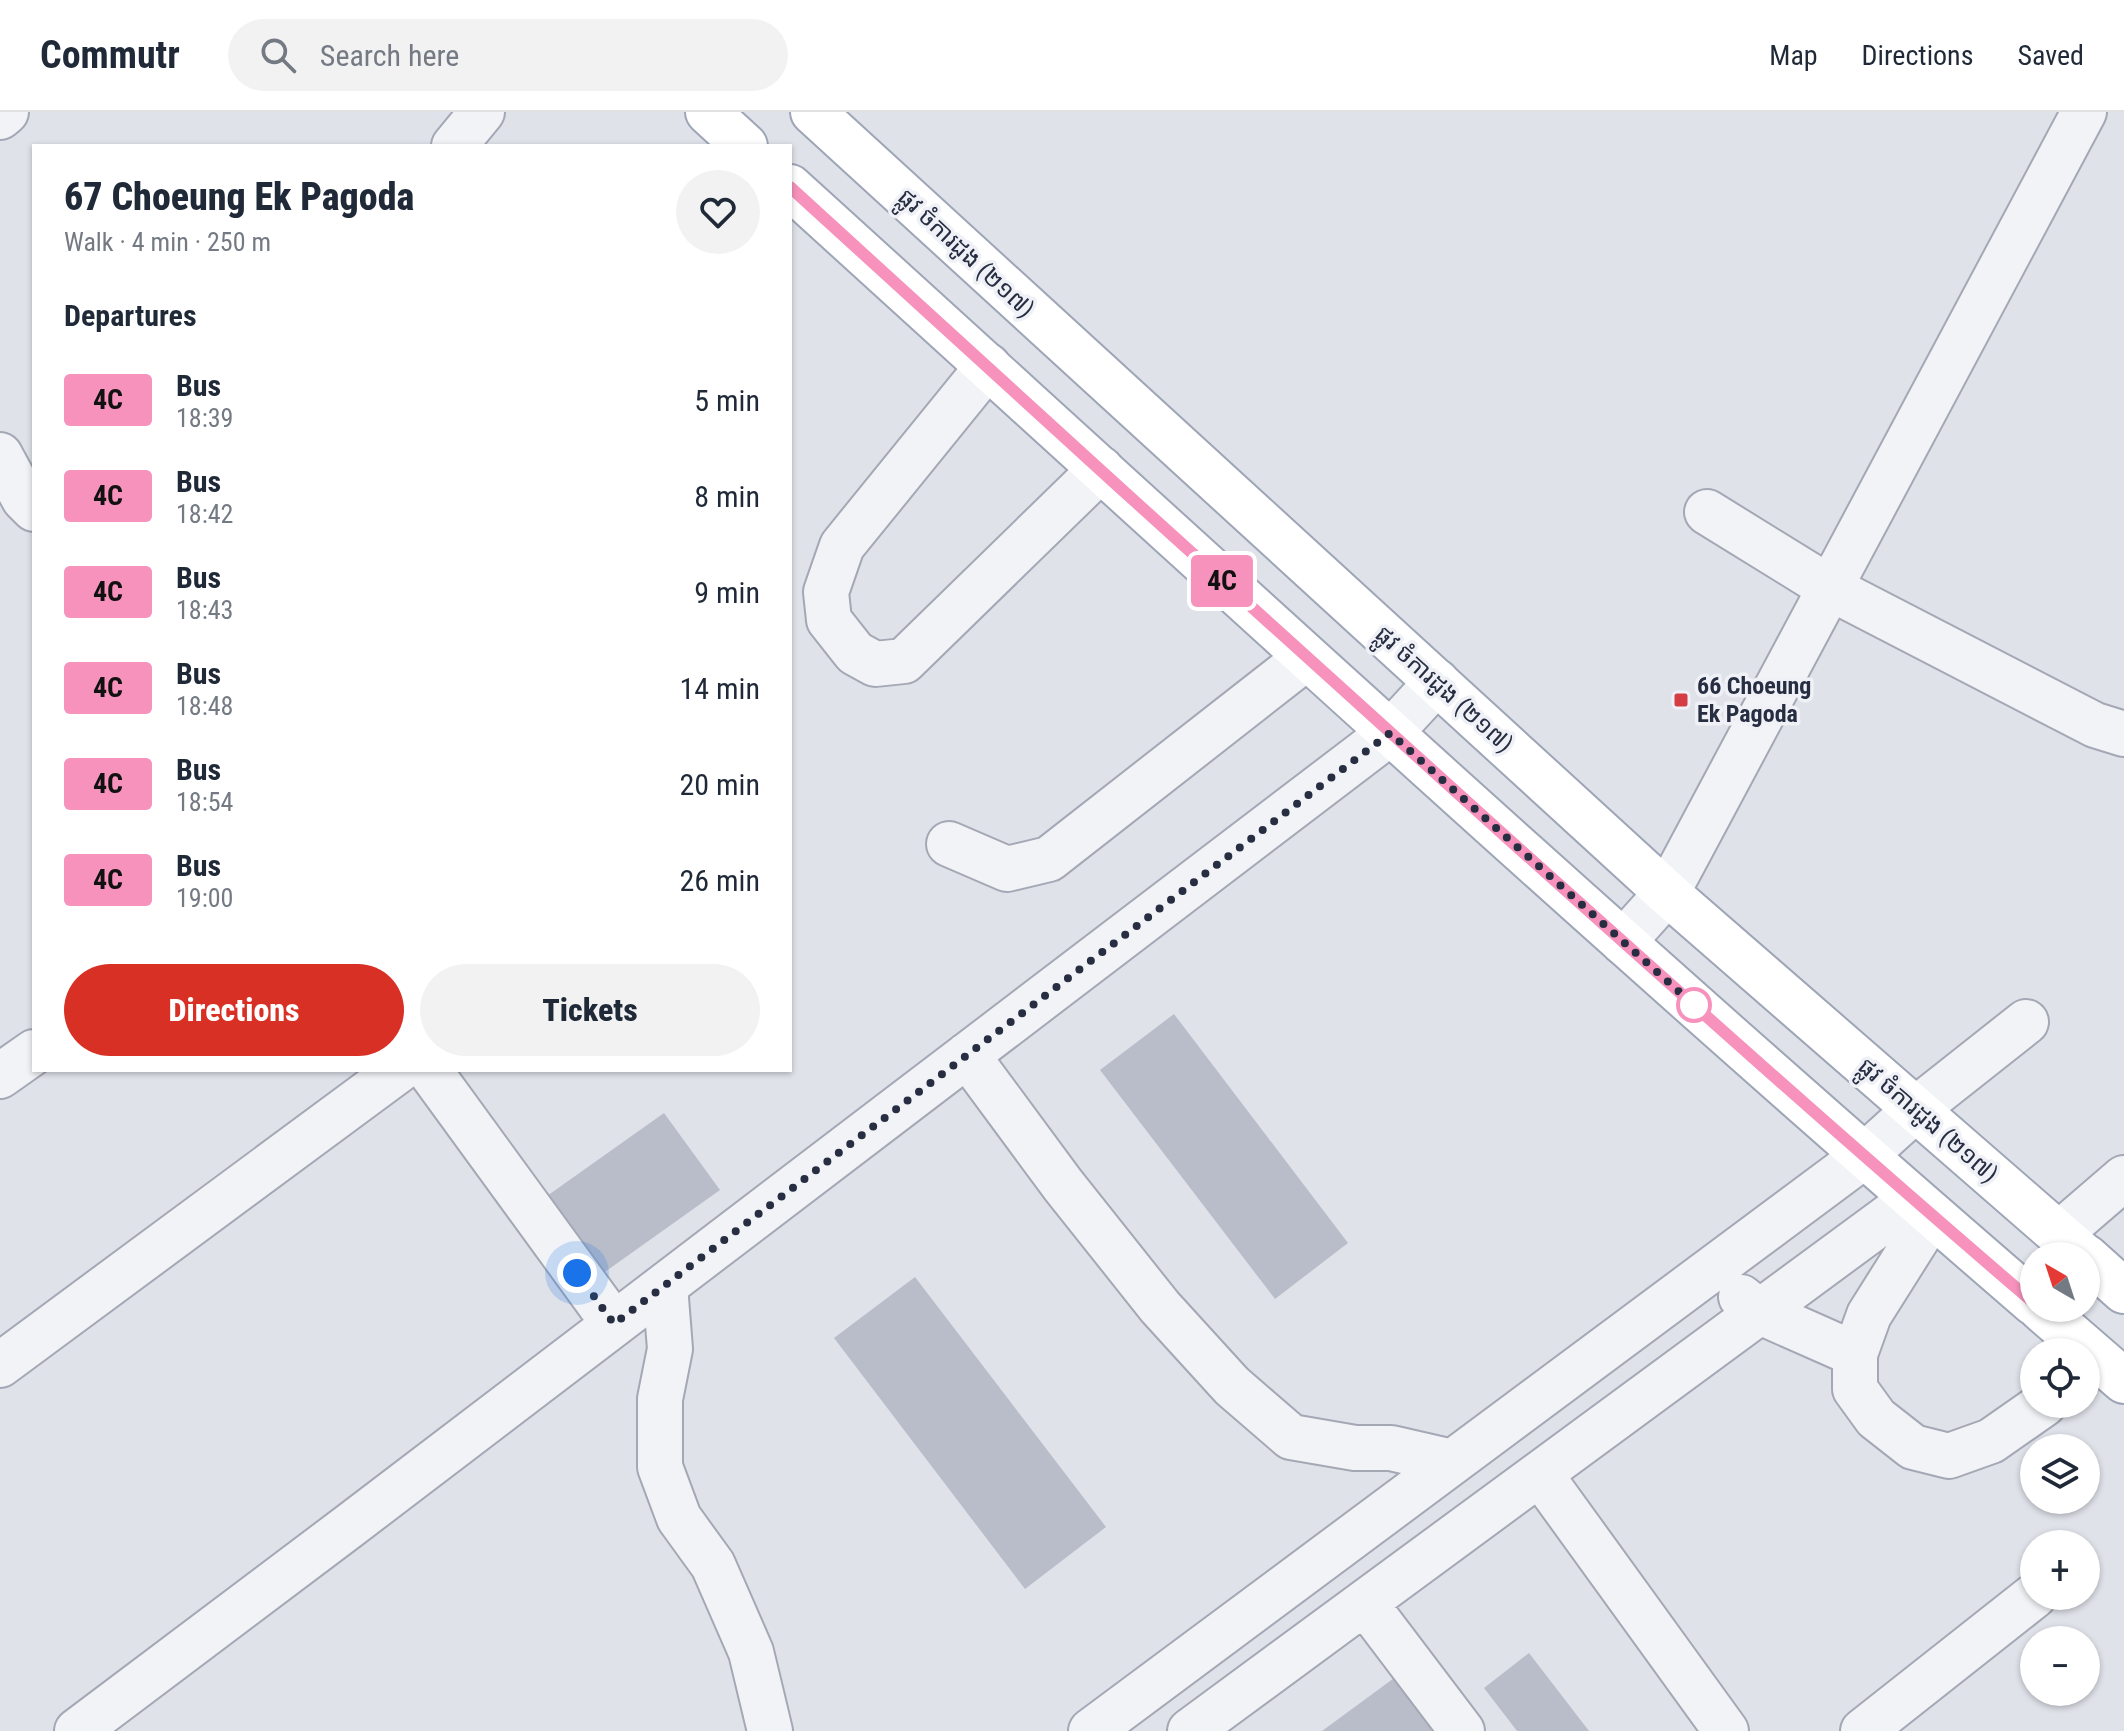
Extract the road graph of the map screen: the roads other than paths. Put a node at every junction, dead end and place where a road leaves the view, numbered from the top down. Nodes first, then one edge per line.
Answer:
1 (6, 112) edge
2 (482, 112) edge
3 (708, 112) edge
4 (813, 112) edge
5 (2084, 112) edge
6 (0, 117) edge
7 (456, 144) edge
8 (743, 144) edge
9 (792, 189) edge
10 (1089, 365) junction
11 (988, 366) junction
12 (1040, 413) junction
13 (0, 455) edge
14 (1101, 469) junction
15 (19, 509) edge
16 (1707, 512) dead end
17 (1830, 588) junction
18 (1306, 658) junction
19 (1437, 682) junction
20 (1390, 733) junction
21 (2124, 734) edge
22 (949, 844) dead end
23 (1667, 893) junction
24 (1623, 942) junction
25 (2026, 1022) dead end
26 (32, 1053) edge
27 (967, 1055) junction
28 (396, 1072) edge
29 (430, 1072) edge
30 (0, 1076) edge
31 (1916, 1109) junction
32 (1864, 1156) junction
33 (2124, 1178) edge
34 (1922, 1207) junction
35 (2068, 1242) edge
36 (2081, 1242) edge
37 (2100, 1270) edge
38 (1707, 1271) junction
39 (665, 1286) junction
40 (2020, 1291) edge
41 (2124, 1291) edge
42 (1760, 1312) junction
43 (2054, 1322) edge
44 (614, 1324) junction
45 (1855, 1354) junction
46 (0, 1365) edge
47 (2105, 1373) edge
48 (2024, 1418) edge
49 (1452, 1462) junction
50 (1540, 1474) junction
51 (1365, 1603) junction
52 (2020, 1607) edge
53 (77, 1731) edge
54 (770, 1731) edge
55 (1091, 1731) edge
56 (1190, 1731) edge
57 (1462, 1731) edge
58 (1726, 1731) edge
59 (1863, 1731) edge

1 - 6 street
2 - 7 street
3 - 8 main road
4 - 10 main road, ផ្លូវ ចំការដូង (២១៧)
5 - 17 street
9 - 11 main road
10 - 12 main road
10 - 19 main road, ផ្លូវ ចំការដូង (២១៧)
11 - 12 main road
11 - 14 street
12 - 14 main road
13 - 15 street
14 - 18 main road
16 - 17 street
17 - 21 street
17 - 23 street
18 - 20 main road
18 - 22 street
19 - 20 street
19 - 23 main road, ផ្លូវ ចំការដូង (២១៧)
20 - 24 main road
20 - 27 street
23 - 24 street
23 - 31 main road, ផ្លូវ ចំការដូង (២១៧)
24 - 32 main road
25 - 31 street
26 - 30 street
27 - 39 street
27 - 49 street
28 - 46 street
29 - 44 street
31 - 32 street
31 - 35 main road, ផ្លូវ ចំការដូង (២១៧)
32 - 34 main road
32 - 38 street
33 - 36 street
34 - 40 main road
34 - 42 street
34 - 45 street
37 - 41 main road, ផ្លូវ ចំការដូង (២១៧)
38 - 42 street
38 - 49 street
39 - 44 street
39 - 54 street
42 - 45 street
42 - 50 street
43 - 47 main road
44 - 53 street
45 - 48 street
49 - 55 street
50 - 51 street
50 - 58 street
51 - 56 street
51 - 57 street
52 - 59 street

